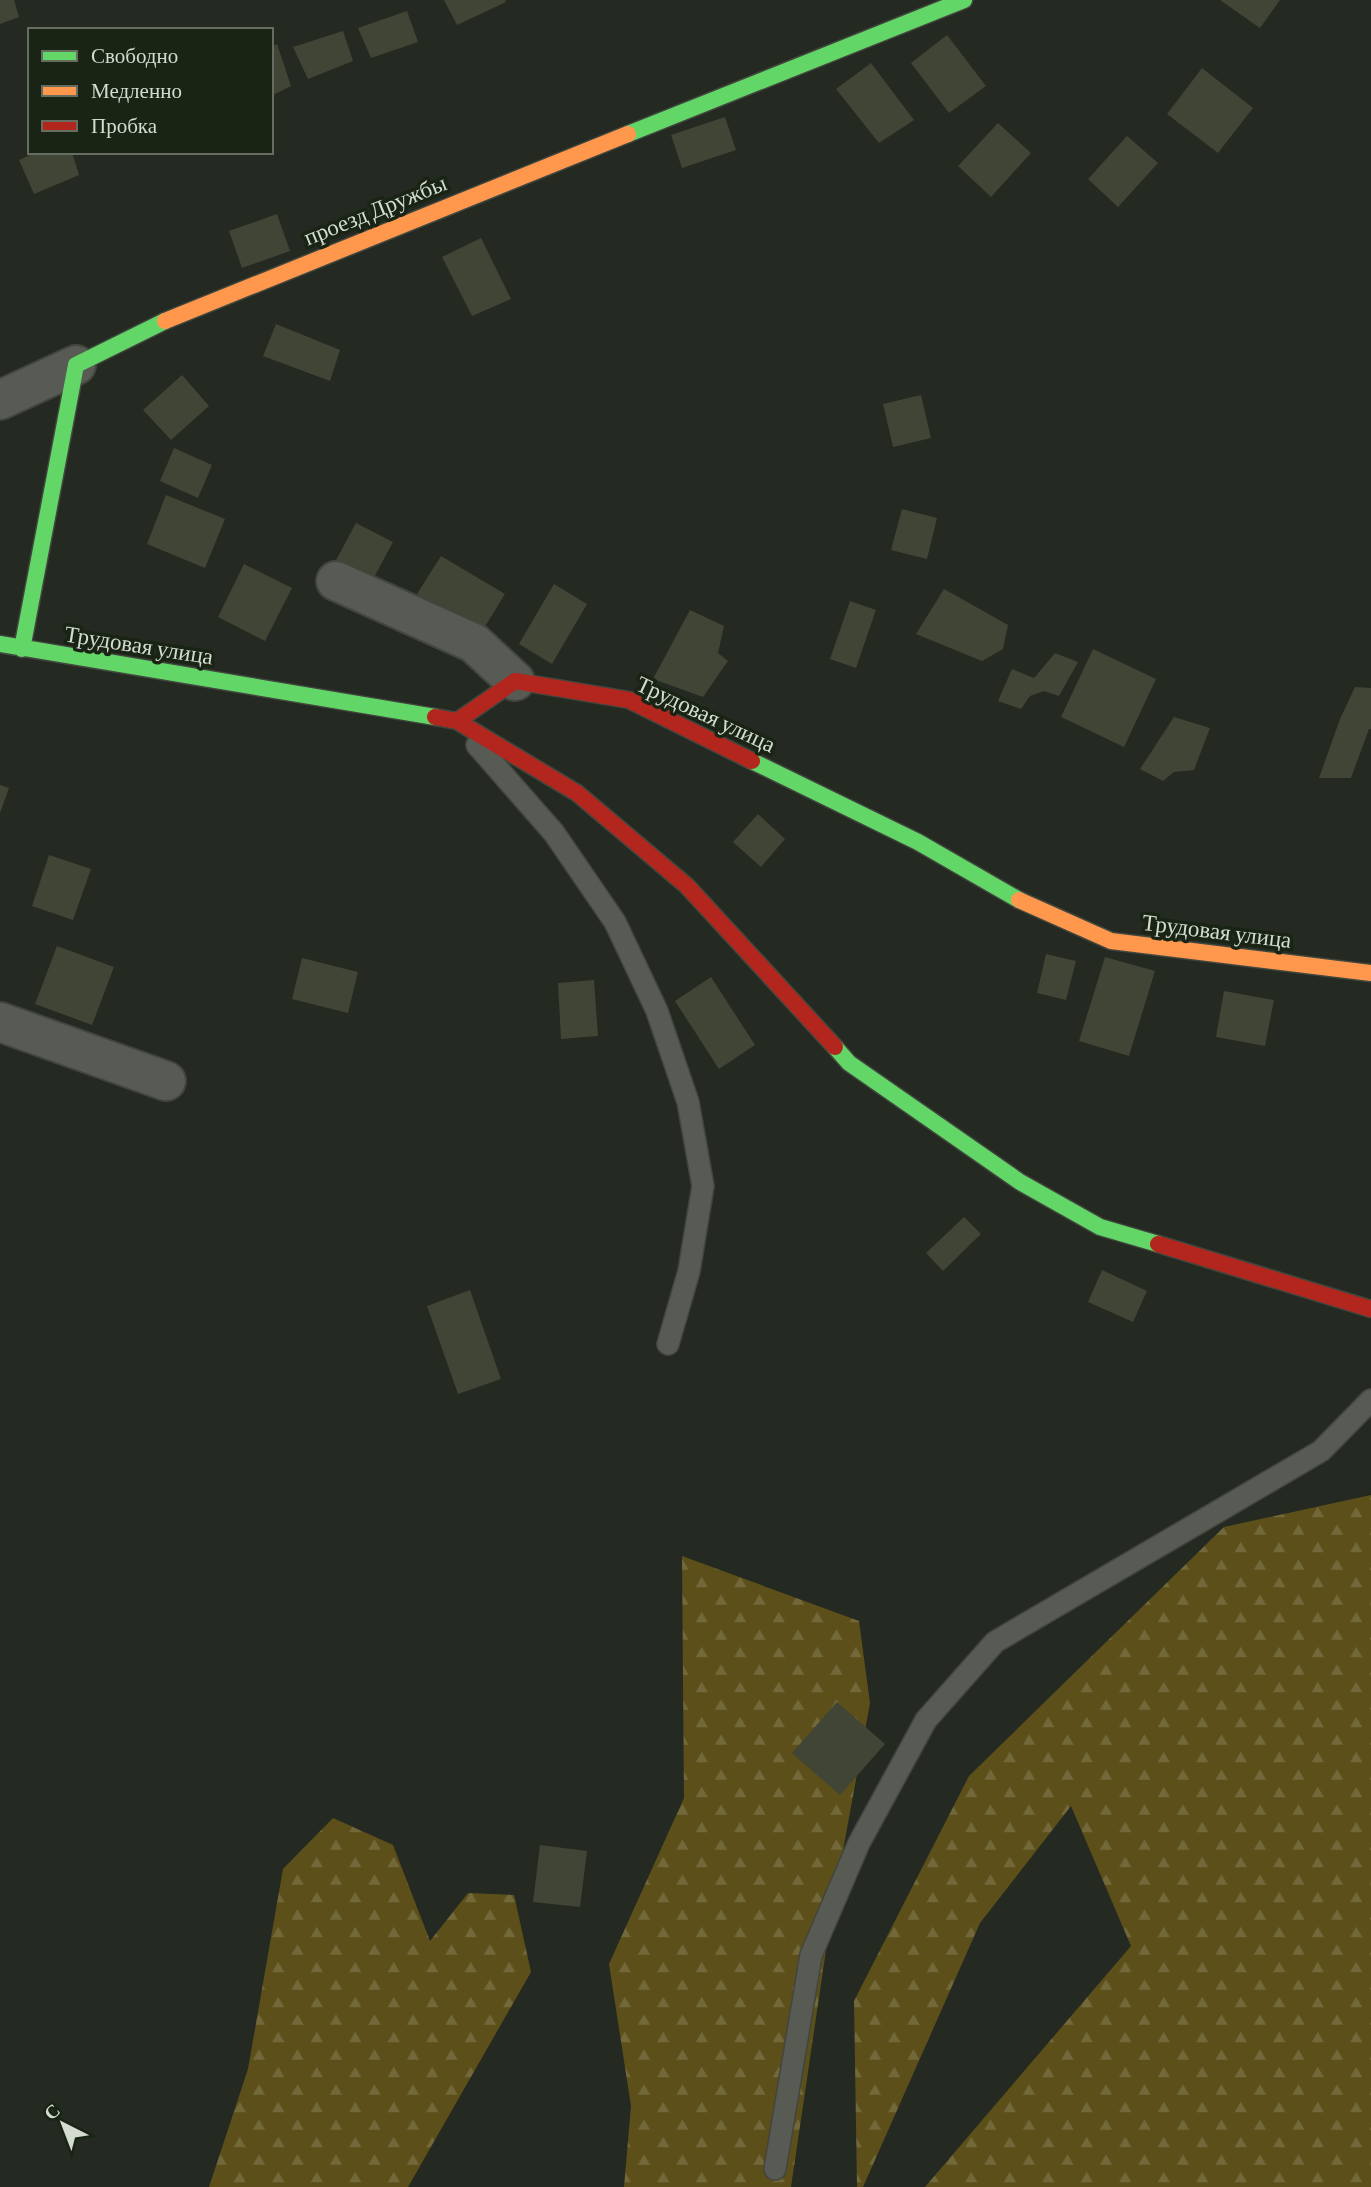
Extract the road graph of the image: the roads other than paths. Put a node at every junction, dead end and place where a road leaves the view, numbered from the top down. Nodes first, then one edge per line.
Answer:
1 (964, 0) edge
2 (76, 365) junction
3 (0, 400) edge
4 (336, 581) dead end
5 (0, 644) edge
6 (22, 649) junction
7 (515, 681) junction
8 (457, 721) junction
9 (1371, 973) edge
10 (0, 1022) edge
11 (166, 1081) dead end
12 (1371, 1309) edge
13 (668, 1344) dead end
14 (1371, 1400) edge
15 (775, 2169) dead end

1 - 2 street, проезд Дружбы
2 - 3 street
2 - 6 street
4 - 7 street
5 - 6 street, Трудовая улица
6 - 8 street, Трудовая улица
7 - 8 street
7 - 9 street, Трудовая улица
8 - 12 street
8 - 13 lane
10 - 11 street
14 - 15 lane

